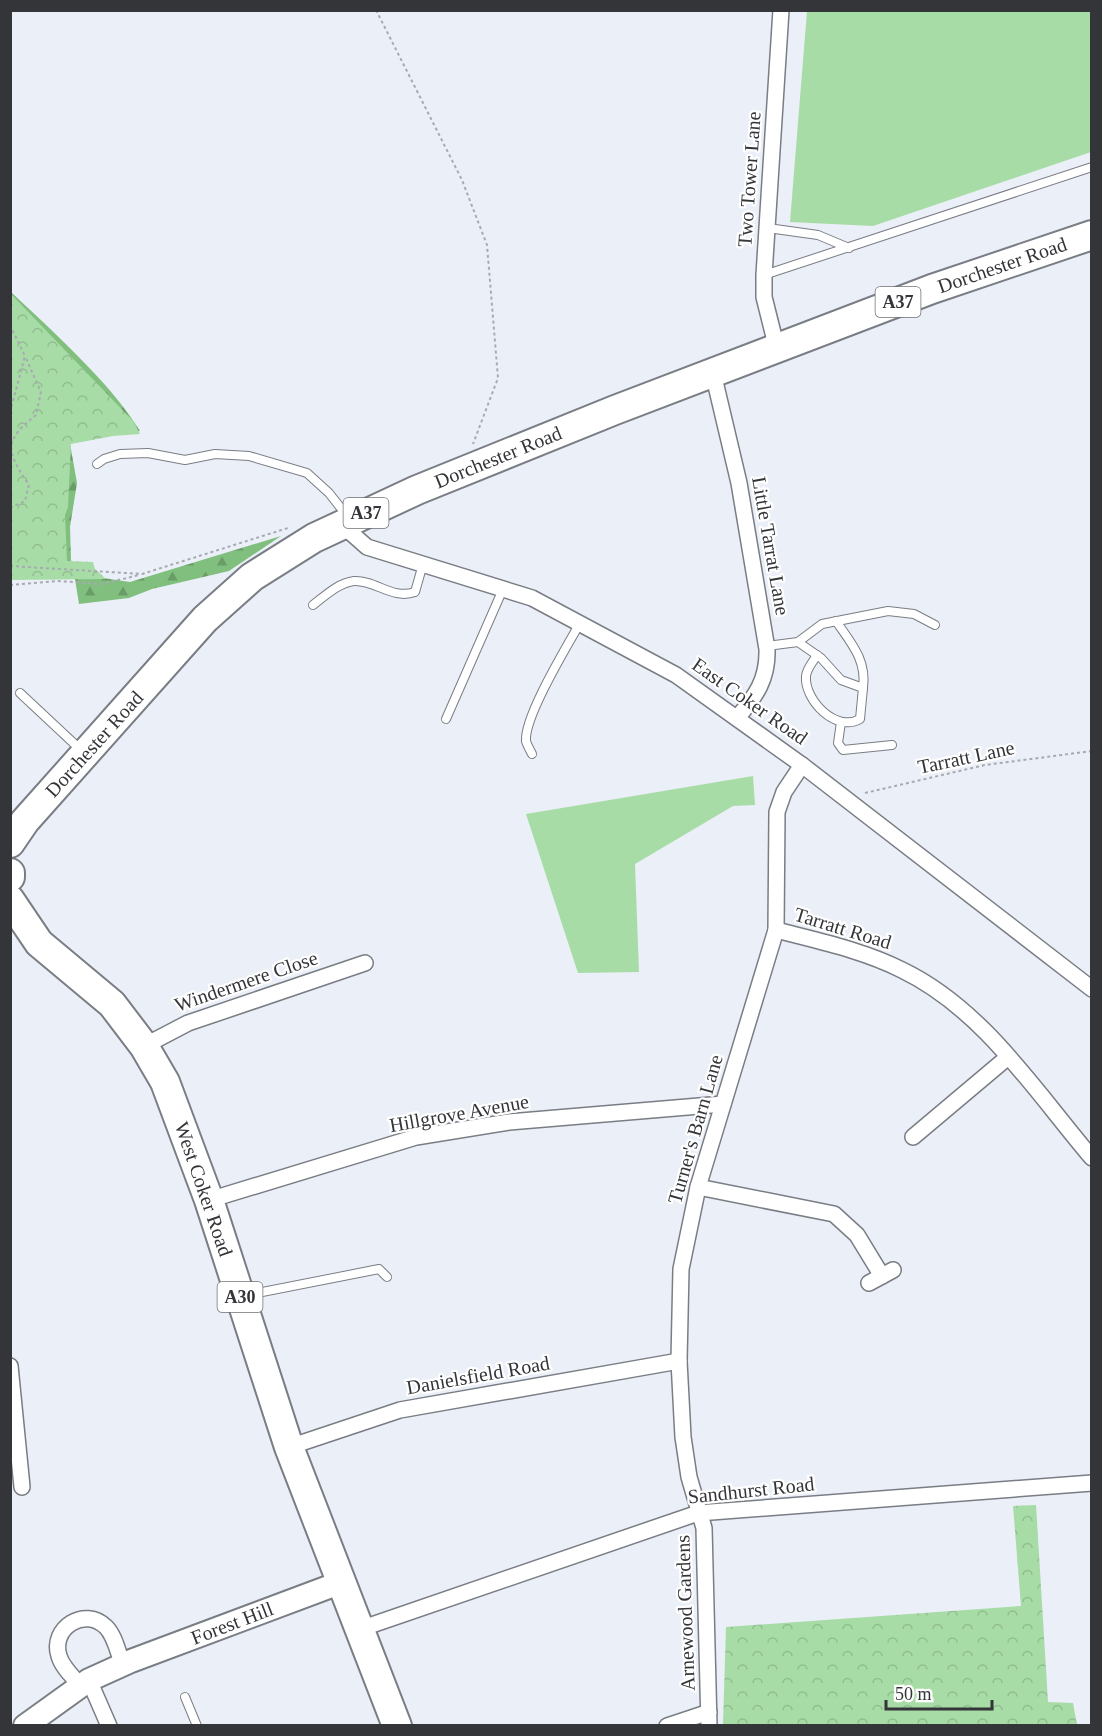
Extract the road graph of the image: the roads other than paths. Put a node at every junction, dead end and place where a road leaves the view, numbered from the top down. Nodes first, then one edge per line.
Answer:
1 (781, 10) edge
2 (1092, 167) edge
3 (768, 228) junction
4 (1092, 235) edge
5 (849, 248) junction
6 (764, 275) junction
7 (777, 349) junction
8 (713, 373) junction
9 (97, 464) dead end
10 (346, 522) junction
11 (423, 564) junction
12 (503, 589) junction
13 (313, 605) dead end
14 (836, 621) junction
15 (580, 623) junction
16 (935, 625) dead end
17 (798, 642) junction
18 (767, 646) junction
19 (817, 655) junction
20 (863, 688) junction
21 (20, 693) dead end
22 (737, 718) junction
23 (446, 719) dead end
24 (841, 722) junction
25 (892, 745) dead end
26 (85, 754) junction
27 (532, 754) dead end
28 (802, 765) junction
29 (10, 843) edge
30 (13, 911) edge
31 (776, 930) junction
32 (365, 963) dead end
33 (1092, 989) edge
34 (144, 1046) junction
35 (1008, 1057) junction
36 (723, 1104) junction
37 (913, 1137) dead end
38 (1092, 1158) edge
39 (698, 1187) junction
40 (209, 1200) junction
41 (387, 1277) dead end
42 (881, 1277) dead end
43 (240, 1297) junction
44 (679, 1361) junction
45 (10, 1366) edge
46 (289, 1447) junction
47 (1092, 1483) edge
48 (22, 1487) dead end
49 (698, 1513) junction
50 (342, 1582) junction
51 (360, 1629) junction
52 (123, 1665) junction
53 (85, 1683) junction
54 (185, 1697) dead end
55 (709, 1719) edge
56 (25, 1725) edge
57 (109, 1725) edge
58 (197, 1725) edge
59 (397, 1725) edge
60 (667, 1725) edge

1 - 3 street, Two Tower Lane
2 - 5 lane
3 - 5 lane
3 - 6 street, Two Tower Lane
4 - 7 highway, Dorchester Road / A37
5 - 6 lane
6 - 7 street, Two Tower Lane
7 - 8 highway, Dorchester Road / A37
8 - 10 highway, Dorchester Road / A37
8 - 18 street, Little Tarrat Lane
9 - 10 lane
10 - 11 street, East Coker Road
10 - 26 highway, Dorchester Road / A37
11 - 12 street, East Coker Road
11 - 13 lane
12 - 15 street, East Coker Road
12 - 23 lane
14 - 16 lane
14 - 17 lane
14 - 20 lane
15 - 22 street, East Coker Road
15 - 27 lane
17 - 18 lane
17 - 19 lane
18 - 22 street, Little Tarrat Lane
19 - 20 lane
19 - 24 lane
20 - 24 lane
21 - 26 lane
22 - 28 street, East Coker Road
24 - 25 lane
26 - 29 highway, Dorchester Road / A37
28 - 31 street, Turner's Barn Lane
28 - 33 street, East Coker Road
30 - 34 highway, West Coker Road / A30
31 - 35 street, Tarratt Road
31 - 36 street, Turner's Barn Lane
32 - 34 street, Windermere Close
34 - 40 highway, West Coker Road / A30
35 - 37 street
35 - 38 street, Tarratt Road
36 - 39 street, Turner's Barn Lane
36 - 40 street, Hillgrove Avenue
39 - 42 street
39 - 44 street, Turner's Barn Lane
40 - 43 highway, West Coker Road / A30
41 - 43 lane
43 - 46 highway, West Coker Road / A30
44 - 46 street, Danielsfield Road
44 - 49 street, Turner's Barn Lane
45 - 48 street
46 - 50 highway, West Coker Road / A30
47 - 49 street, Sandhurst Road
49 - 51 street, Sandhurst Road
49 - 55 street, Arnewood Gardens
50 - 51 highway, West Coker Road / A30
50 - 52 street, Forest Hill
51 - 59 highway, West Coker Road / A30
52 - 53 street, Forest Hill
52 - 53 street
53 - 56 street, Forest Hill
53 - 57 street
54 - 58 lane
55 - 60 street, Arnewood Gardens

